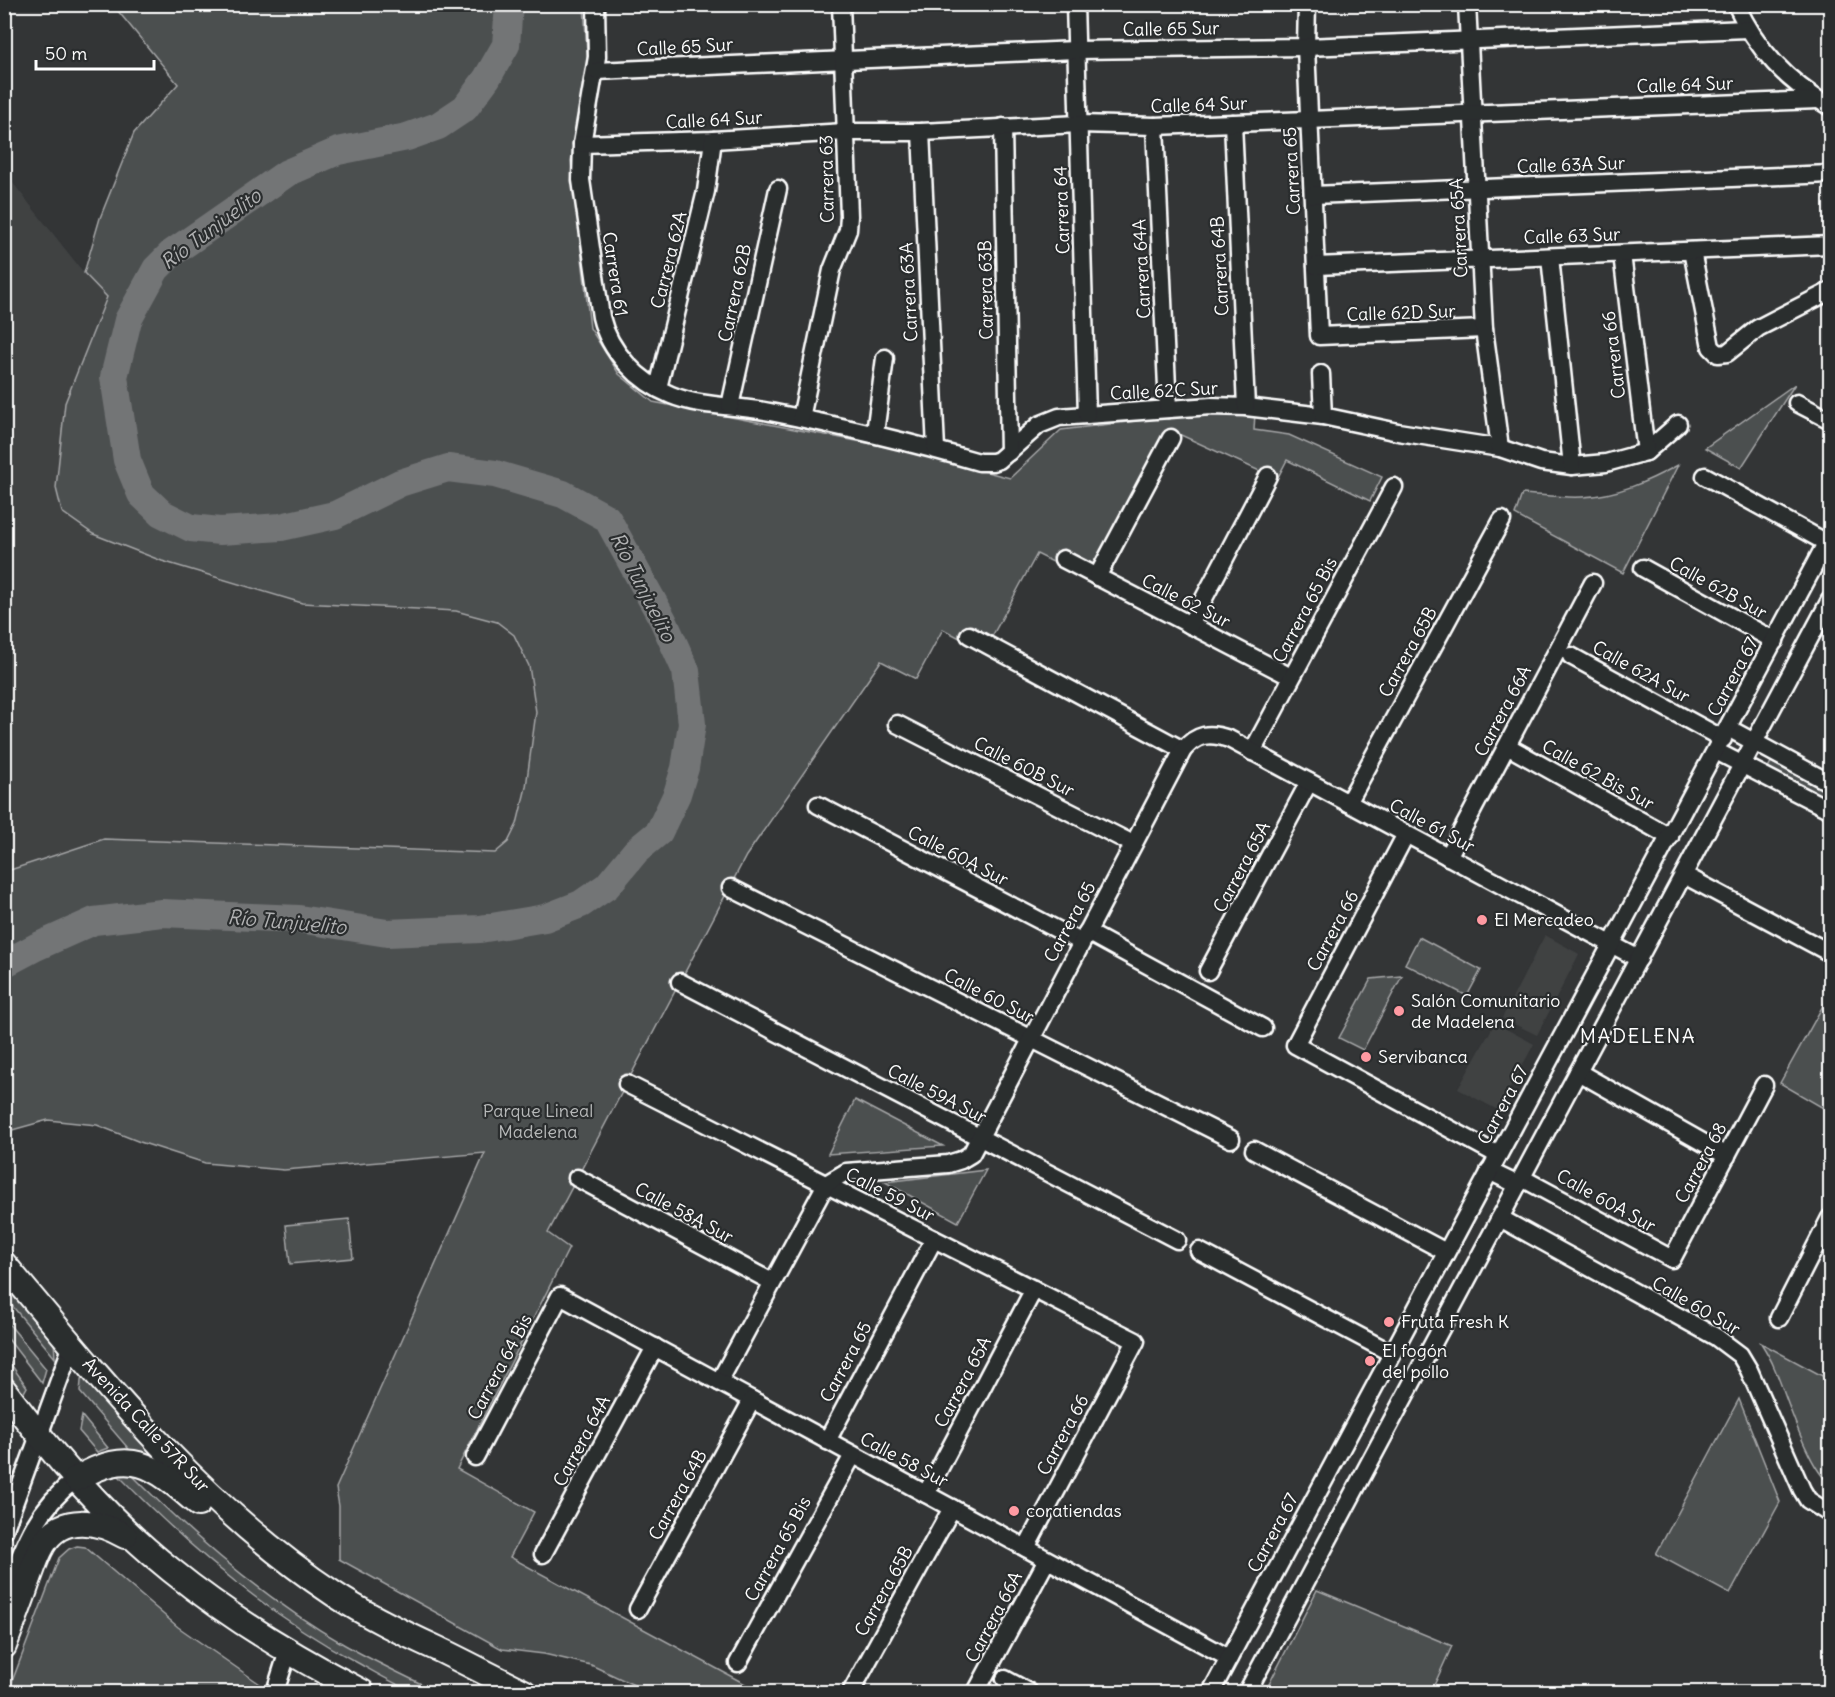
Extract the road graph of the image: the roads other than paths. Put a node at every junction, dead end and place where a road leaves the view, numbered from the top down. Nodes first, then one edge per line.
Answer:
1 (596, 4) edge
2 (841, 4) edge
3 (1075, 4) edge
4 (1306, 4) edge
5 (1467, 4) edge
6 (1736, 4) edge
7 (1747, 30) junction
8 (1467, 41) junction
9 (1306, 47) junction
10 (1076, 50) junction
11 (844, 59) junction
12 (596, 71) junction
13 (1824, 103) edge
14 (1472, 114) junction
15 (1309, 120) junction
16 (1233, 123) junction
17 (1079, 124) junction
18 (1155, 126) junction
19 (1003, 127) junction
20 (845, 132) junction
21 (921, 132) junction
22 (713, 140) junction
23 (582, 144) junction
24 (1830, 174) edge
25 (1476, 188) junction
26 (778, 189) dead end
27 (1312, 195) junction
28 (1830, 245) edge
29 (1692, 251) junction
30 (1622, 254) junction
31 (1550, 257) junction
32 (1480, 259) junction
33 (1316, 266) junction
34 (1830, 291) edge
35 (1484, 329) junction
36 (1319, 336) joint
37 (885, 358) dead end
38 (1321, 374) dead end
39 (658, 388) junction
40 (1797, 403) dead end
41 (730, 406) junction
42 (1246, 407) junction
43 (1168, 409) junction
44 (1087, 415) junction
45 (1323, 416) junction
46 (801, 418) junction
47 (1830, 420) edge
48 (1678, 424) dead end
49 (875, 433) junction
50 (1171, 438) dead end
51 (1500, 448) junction
52 (936, 449) junction
53 (1008, 452) junction
54 (1646, 452) junction
55 (1572, 466) junction
56 (1268, 476) dead end
57 (1705, 476) dead end
58 (1394, 487) dead end
59 (1502, 520) dead end
60 (1829, 540) edge
61 (1063, 559) dead end
62 (1643, 568) dead end
63 (1097, 577) junction
64 (1593, 583) dead end
65 (1830, 600) edge
66 (1190, 625) junction
67 (969, 635) dead end
68 (1775, 641) junction
69 (1571, 656) dead end
70 (1291, 677) junction
71 (897, 724) dead end
72 (1206, 734) joint
73 (1722, 739) junction
74 (1755, 742) junction
75 (1507, 746) junction
76 (1183, 750) junction
77 (1252, 752) junction
78 (1743, 764) junction
79 (1309, 782) junction
80 (1830, 783) edge
81 (1348, 803) junction
82 (818, 805) dead end
83 (1830, 810) edge
84 (1406, 834) junction
85 (1670, 837) junction
86 (1133, 844) junction
87 (1448, 857) junction
88 (1684, 874) junction
89 (730, 888) dead end
90 (1084, 937) junction
91 (1611, 945) junction
92 (1830, 952) edge
93 (1639, 959) junction
94 (1208, 971) dead end
95 (680, 982) dead end
96 (1263, 1028) dead end
97 (1031, 1039) junction
98 (1578, 1072) junction
99 (627, 1084) dead end
100 (1764, 1085) dead end
101 (980, 1138) junction
102 (1231, 1139) dead end
103 (1254, 1150) dead end
104 (1498, 1155) junction
105 (1727, 1156) junction
106 (1489, 1171) junction
107 (577, 1178) dead end
108 (1520, 1182) junction
109 (826, 1184) junction
110 (1500, 1218) junction
111 (1830, 1218) edge
112 (934, 1239) junction
113 (1177, 1240) dead end
114 (1199, 1251) dead end
115 (1446, 1252) junction
116 (1672, 1259) joint
117 (4, 1264) edge
118 (772, 1282) junction
119 (1034, 1289) junction
120 (560, 1296) joint
121 (1779, 1318) dead end
122 (1136, 1341) joint
123 (72, 1345) junction
124 (655, 1347) junction
125 (1392, 1353) junction
126 (719, 1382) junction
127 (4, 1390) edge
128 (752, 1400) junction
129 (40, 1437) junction
130 (827, 1441) junction
131 (853, 1455) junction
132 (475, 1457) dead end
133 (76, 1479) junction
134 (926, 1494) junction
135 (952, 1508) junction
136 (1830, 1514) edge
137 (4, 1531) edge
138 (1026, 1548) junction
139 (151, 1554) junction
140 (543, 1554) dead end
141 (1047, 1560) junction
142 (4, 1598) edge
143 (638, 1609) dead end
144 (4, 1646) edge
145 (438, 1649) junction
146 (288, 1651) junction
147 (1229, 1658) junction
148 (738, 1663) dead end
149 (1005, 1679) dead end
150 (275, 1692) edge
151 (362, 1692) edge
152 (524, 1692) edge
153 (851, 1692) edge
154 (976, 1692) edge
155 (1029, 1692) edge
156 (1211, 1692) edge
157 (1247, 1692) edge

1 - 12 street, Carrera 61
2 - 11 street, Carrera 63
3 - 10 street, Carrera 64
4 - 9 street, Carrera 65
5 - 8 street, Carrera 65A
6 - 7 street
7 - 8 street, Calle 65 Sur
7 - 13 street
8 - 9 street, Calle 65 Sur
8 - 14 street, Carrera 65A
9 - 10 street, Calle 65 Sur
9 - 15 street, Carrera 65
10 - 11 street, Calle 65 Sur
10 - 17 street, Carrera 64
11 - 12 street, Calle 65 Sur
11 - 20 street, Carrera 63
12 - 23 street, Carrera 61
13 - 14 street, Calle 64 Sur
14 - 15 street, Calle 64 Sur
14 - 25 street, Carrera 65A
15 - 16 street, Calle 64 Sur
15 - 27 street, Carrera 65
16 - 18 street, Calle 64 Sur
16 - 42 street, Carrera 64B
17 - 18 street, Calle 64 Sur
17 - 19 street, Calle 64 Sur
17 - 44 street, Carrera 64
18 - 43 street, Carrera 64A
19 - 21 street, Calle 64 Sur
19 - 53 street, Carrera 63B
20 - 21 street, Calle 64 Sur
20 - 22 street, Calle 64 Sur
20 - 46 street, Carrera 63
21 - 52 street, Carrera 63A
22 - 23 street, Calle 64 Sur
22 - 39 street, Carrera 62A
23 - 39 street, Carrera 61
24 - 25 street, Calle 63A Sur
25 - 27 street, Calle 63A Sur
25 - 32 street, Carrera 65A
26 - 41 street, Carrera 62B
27 - 33 street, Carrera 65
28 - 29 street, Calle 63 Sur
29 - 30 street, Calle 63 Sur
29 - 34 street
30 - 31 street, Calle 63 Sur
30 - 54 street, Carrera 66
31 - 32 street, Calle 63 Sur
31 - 55 street
32 - 33 street, Calle 63 Sur
32 - 35 street, Carrera 65A
33 - 36 street, Carrera 65
35 - 36 street, Calle 62D Sur
35 - 51 street, Carrera 65A
37 - 49 street
38 - 45 street
39 - 41 street, Calle 62C Sur
40 - 47 street
41 - 46 street, Calle 62C Sur
42 - 43 street, Calle 62C Sur
42 - 45 street, Calle 62C Sur
43 - 44 street, Calle 62C Sur
44 - 53 street, Calle 62C Sur
45 - 51 street, Calle 62C Sur
46 - 49 street, Calle 62C Sur
48 - 54 street, Calle 62C Sur
49 - 52 street, Calle 62C Sur
50 - 63 street
51 - 55 street, Calle 62C Sur
52 - 53 street, Calle 62C Sur
54 - 55 street, Calle 62C Sur
56 - 66 street
57 - 60 street
58 - 70 street, Carrera 65 Bis
59 - 81 street, Carrera 65B
60 - 68 street, Carrera 67
61 - 63 street, Calle 62 Sur
62 - 68 street, Calle 62B Sur
63 - 66 street, Calle 62 Sur
64 - 75 street, Carrera 66A
65 - 74 street
66 - 70 street, Calle 62 Sur
67 - 76 street
68 - 73 street, Carrera 67
69 - 73 street, Calle 62A Sur
70 - 77 street, Carrera 65 Bis
71 - 86 street, Calle 60B Sur
72 - 76 street, Carrera 65
72 - 77 street, Calle 61 Sur
73 - 74 street, Calle 62A Sur
73 - 78 street, Calle 62A Sur
73 - 85 street, Carrera 67
74 - 78 street
74 - 80 street, Calle 62A Sur
75 - 85 street, Calle 62 Bis Sur
75 - 87 street, Carrera 66A
76 - 86 street, Carrera 65
77 - 79 street, Calle 61 Sur
78 - 83 street, Calle 62A Sur
78 - 88 street
79 - 81 street, Calle 61 Sur
79 - 94 street, Carrera 65A
81 - 84 street, Calle 61 Sur
82 - 90 street, Calle 60A Sur
84 - 87 street, Calle 61 Sur
84 - 104 street, Carrera 66
85 - 91 street, Carrera 67
86 - 90 street, Carrera 65
87 - 91 street, Calle 61 Sur
88 - 92 street
88 - 93 street
89 - 97 street, Calle 60 Sur
90 - 96 street, Calle 60A Sur
90 - 97 street, Carrera 65
91 - 93 street, Calle 61 Sur
91 - 104 street, Carrera 67
93 - 98 street
95 - 101 street, Calle 59A Sur
97 - 101 street, Carrera 65
97 - 102 street, Calle 60 Sur
98 - 105 street
98 - 108 street
99 - 109 street, Calle 59 Sur
100 - 105 street, Carrera 68
101 - 109 street, Carrera 65
101 - 113 street, Calle 59A Sur
103 - 115 street
104 - 106 street, Carrera 67
105 - 116 street, Carrera 68
106 - 108 street, Calle 60A Sur
106 - 115 street, Carrera 67
107 - 118 street, Calle 58A Sur
108 - 110 street
108 - 116 street, Calle 60A Sur
109 - 112 street, Calle 59 Sur
109 - 118 street
110 - 136 street, Calle 60 Sur
110 - 157 street
111 - 121 street
112 - 119 street, Calle 59 Sur
112 - 130 street, Carrera 65
114 - 125 street
115 - 125 street, Carrera 67
117 - 123 highway, Avenida Calle 57R Sur
118 - 126 street
119 - 122 street, Calle 59 Sur
119 - 134 street, Carrera 65A
120 - 124 street, Calle 58 Sur
120 - 132 street, Carrera 64 Bis
122 - 138 street, Carrera 66
123 - 129 street
123 - 145 highway, Avenida Calle 57R Sur
124 - 126 street, Calle 58 Sur
124 - 140 street, Carrera 64A
125 - 147 street, Carrera 67
126 - 128 street, Calle 58 Sur
127 - 129 highway
128 - 130 street, Calle 58 Sur
128 - 143 street, Carrera 64B
129 - 133 highway
129 - 137 street
130 - 131 street, Calle 58 Sur
131 - 134 street, Calle 58 Sur
131 - 148 street, Carrera 65 Bis
133 - 139 highway
133 - 142 street
133 - 145 highway
134 - 135 street, Calle 58 Sur
135 - 138 street, Calle 58 Sur
135 - 153 street, Carrera 65B
138 - 141 street, Calle 58 Sur
139 - 144 highway
139 - 146 highway
141 - 147 street, Calle 58 Sur
141 - 154 street, Carrera 66A
145 - 152 highway, Avenida Calle 57R Sur
146 - 150 street
146 - 151 highway
147 - 156 street, Carrera 67
149 - 155 street

